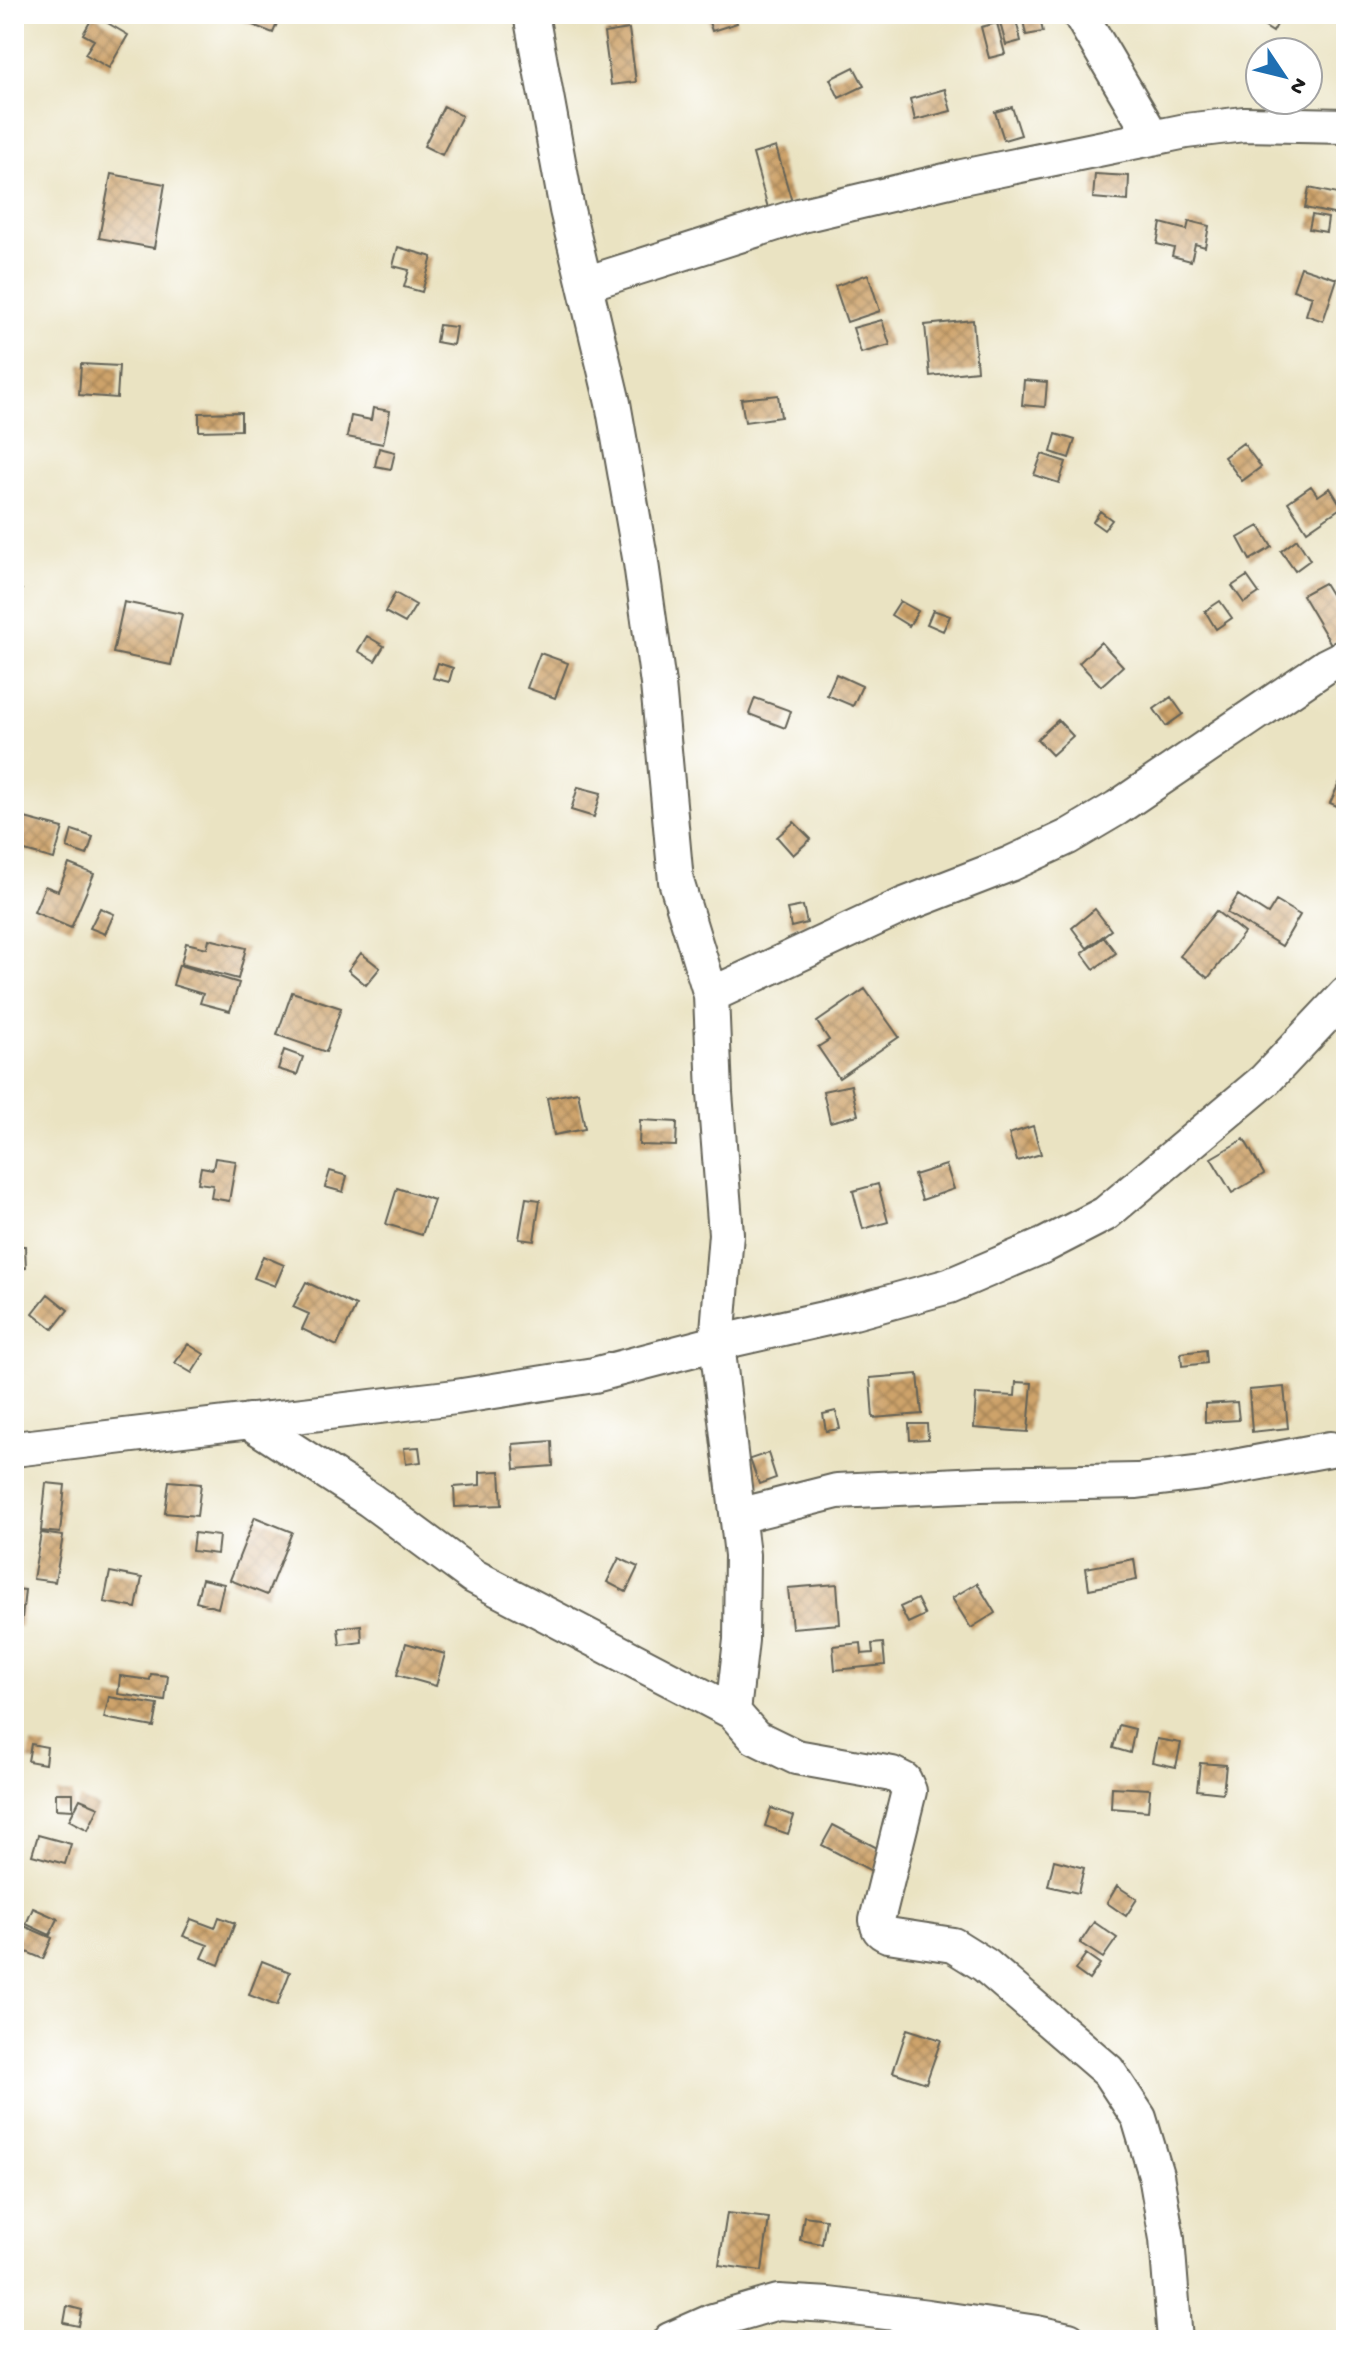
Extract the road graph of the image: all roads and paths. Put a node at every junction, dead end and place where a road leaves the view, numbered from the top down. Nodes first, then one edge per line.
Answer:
1 (531, 14) edge
2 (1080, 14) edge
3 (1346, 126) edge
4 (1153, 138) junction
5 (585, 284) junction
6 (1346, 656) edge
7 (1346, 994) edge
8 (711, 995) junction
9 (717, 1343) junction
10 (248, 1421) junction
11 (14, 1449) edge
12 (1330, 1449) dead end
13 (738, 1516) junction
14 (733, 1712) junction
15 (670, 2340) edge
16 (1069, 2340) edge
17 (1175, 2340) edge

1 - 5 street
2 - 4 street
3 - 4 street
4 - 5 street
5 - 8 street
6 - 8 street
7 - 9 street
8 - 9 street
9 - 10 street
9 - 13 street
10 - 11 street
10 - 14 street
12 - 13 street
13 - 14 street
14 - 17 street
15 - 16 street

